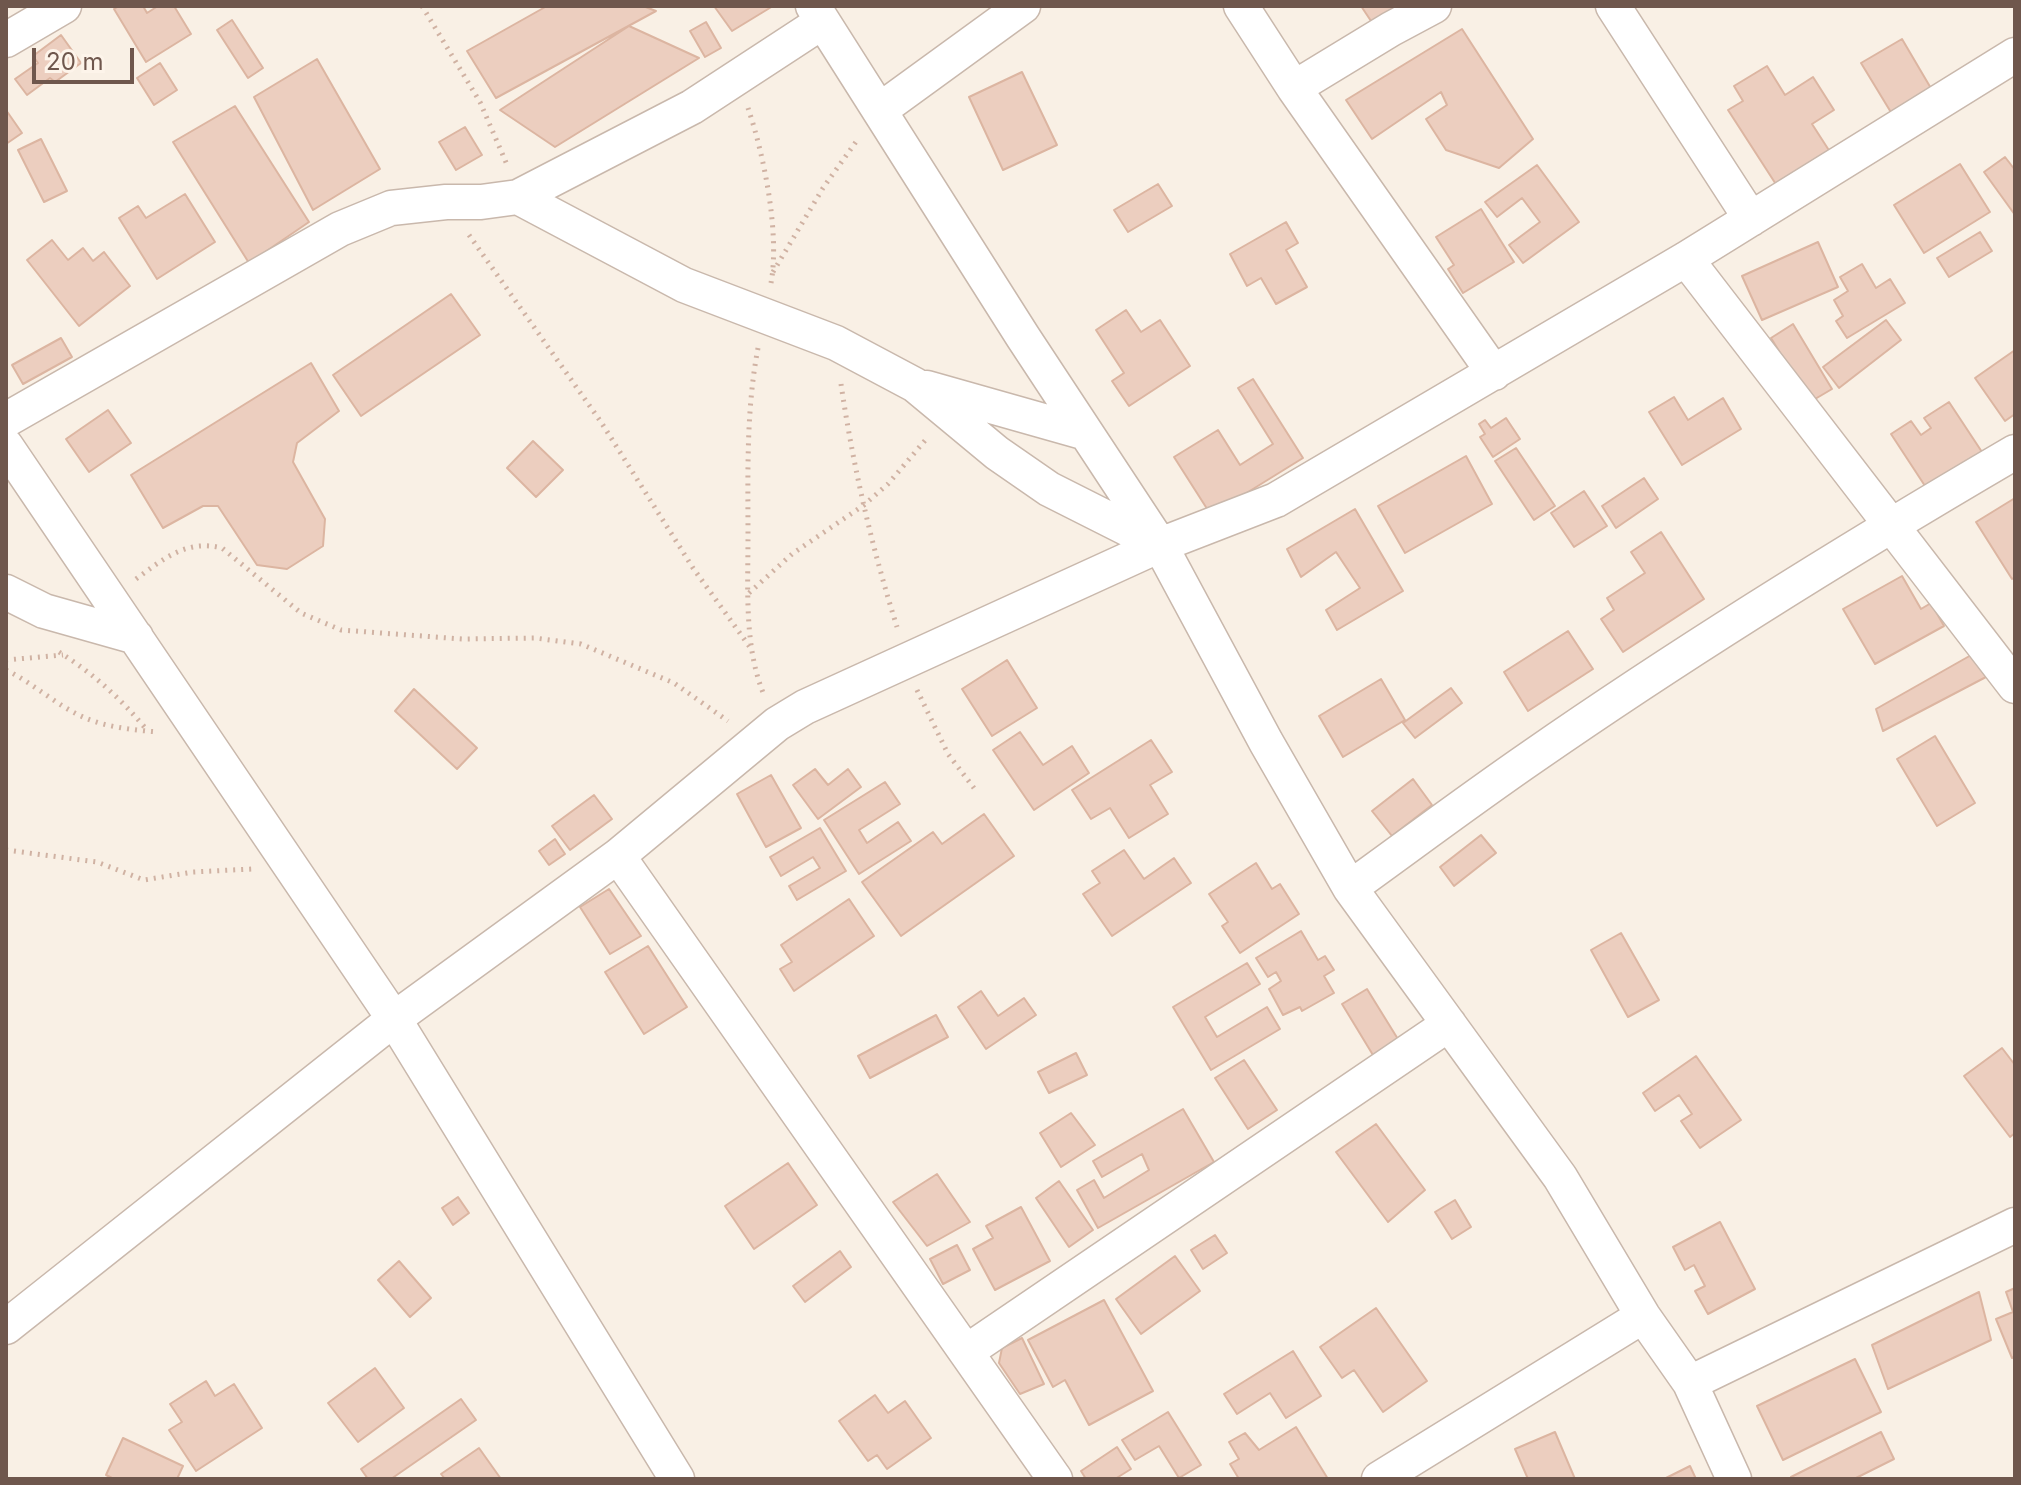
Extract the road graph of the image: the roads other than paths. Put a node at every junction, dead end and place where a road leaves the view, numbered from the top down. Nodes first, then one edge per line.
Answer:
1 (64, 6) edge
2 (1023, 6) edge
3 (1241, 6) edge
4 (1434, 6) edge
5 (1613, 6) edge
6 (818, 14) edge
7 (6, 40) edge
8 (2015, 55) edge
9 (1294, 88) junction
10 (880, 110) junction
11 (518, 197) junction
12 (1751, 219) junction
13 (1686, 259) junction
14 (1494, 373) junction
15 (915, 385) junction
16 (6, 420) edge
17 (1086, 433) junction
18 (6, 446) edge
19 (2015, 452) edge
20 (1891, 524) junction
21 (1160, 545) junction
22 (6, 592) edge
23 (136, 637) junction
24 (2015, 686) edge
25 (618, 856) junction
26 (1350, 888) junction
27 (394, 1019) junction
28 (1449, 1024) junction
29 (2015, 1225) edge
30 (22, 1300) edge
31 (1643, 1316) junction
32 (6, 1327) edge
33 (966, 1352) junction
34 (1690, 1383) junction
35 (677, 1479) edge
36 (1055, 1479) edge
37 (1379, 1479) edge
38 (1734, 1479) edge

1 - 7 street
2 - 10 street
3 - 9 street
4 - 9 street
5 - 12 street
6 - 10 street
6 - 11 street
8 - 12 street
9 - 14 street
10 - 17 street
11 - 15 street
11 - 16 street
12 - 13 street
13 - 14 street
13 - 20 street
14 - 21 street
15 - 17 street
15 - 21 street
17 - 21 street
18 - 23 street
19 - 20 street
20 - 24 street
20 - 26 street
21 - 25 street
21 - 26 street
22 - 23 street
23 - 27 street
25 - 27 street
25 - 33 street
26 - 28 street
27 - 30 street
27 - 35 street
28 - 31 street
28 - 33 street
29 - 34 street
30 - 32 street
31 - 34 street
31 - 37 street
33 - 36 street
34 - 38 street

